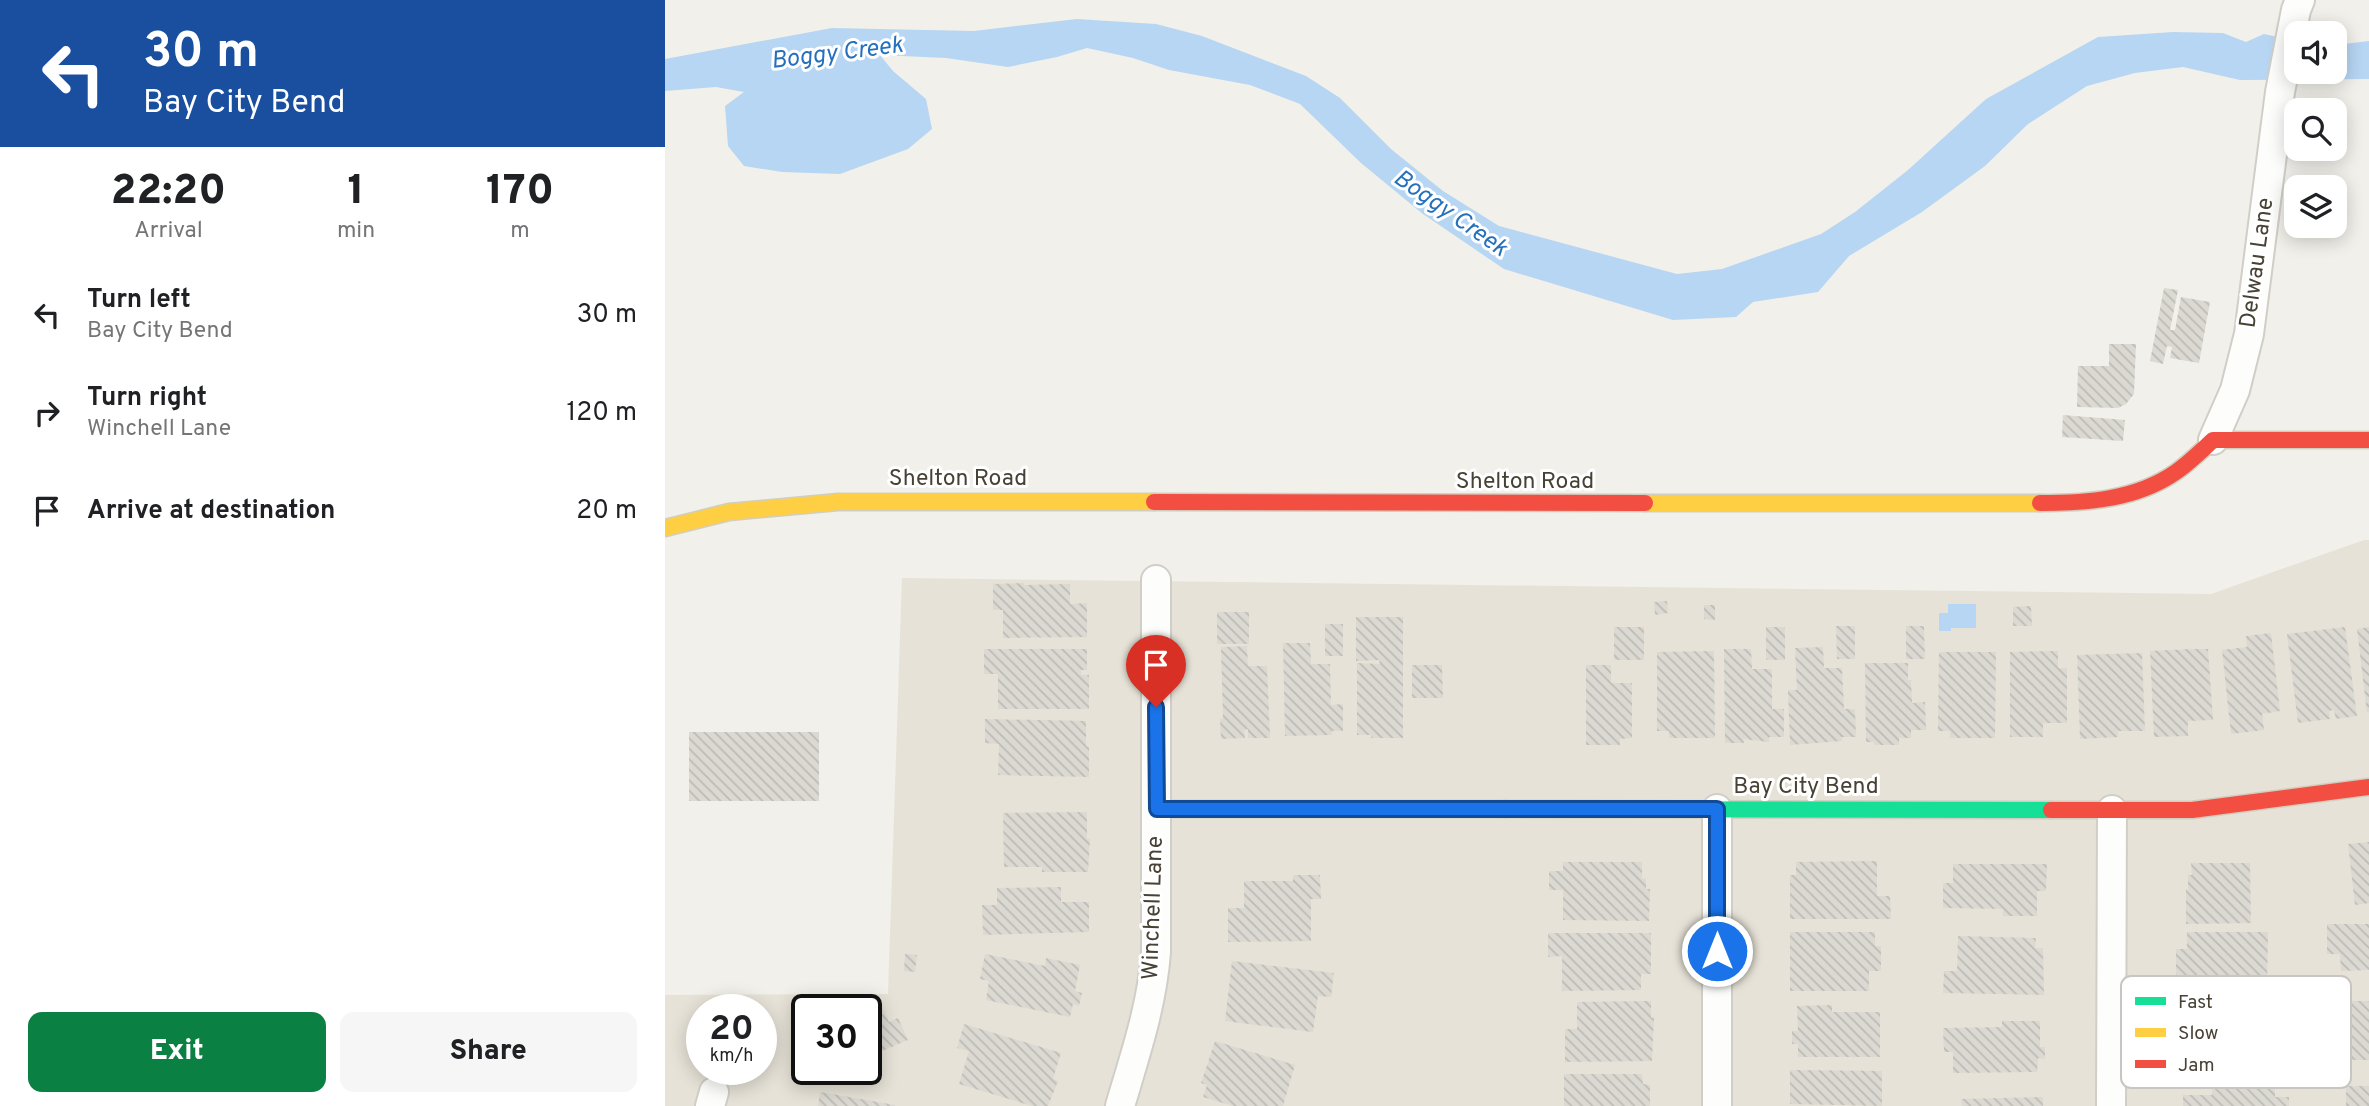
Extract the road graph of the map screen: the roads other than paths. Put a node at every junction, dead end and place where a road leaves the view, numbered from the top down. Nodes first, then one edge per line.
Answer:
1 (2298, 5) edge
2 (2213, 440) junction
3 (2369, 440) edge
4 (665, 528) edge
5 (1156, 580) dead end
6 (2369, 787) edge
7 (1157, 809) junction
8 (1717, 809) junction
9 (2112, 810) junction
10 (1120, 1106) edge
11 (1717, 1106) edge
12 (2111, 1106) edge

1 - 2 street, Delwau Lane
2 - 3 street
2 - 4 street, Shelton Road
5 - 7 street, Winchell Lane
6 - 9 street, Bay City Bend
7 - 8 street, Bay City Bend
7 - 10 street, Winchell Lane
8 - 9 street, Bay City Bend
8 - 11 street
9 - 12 street

